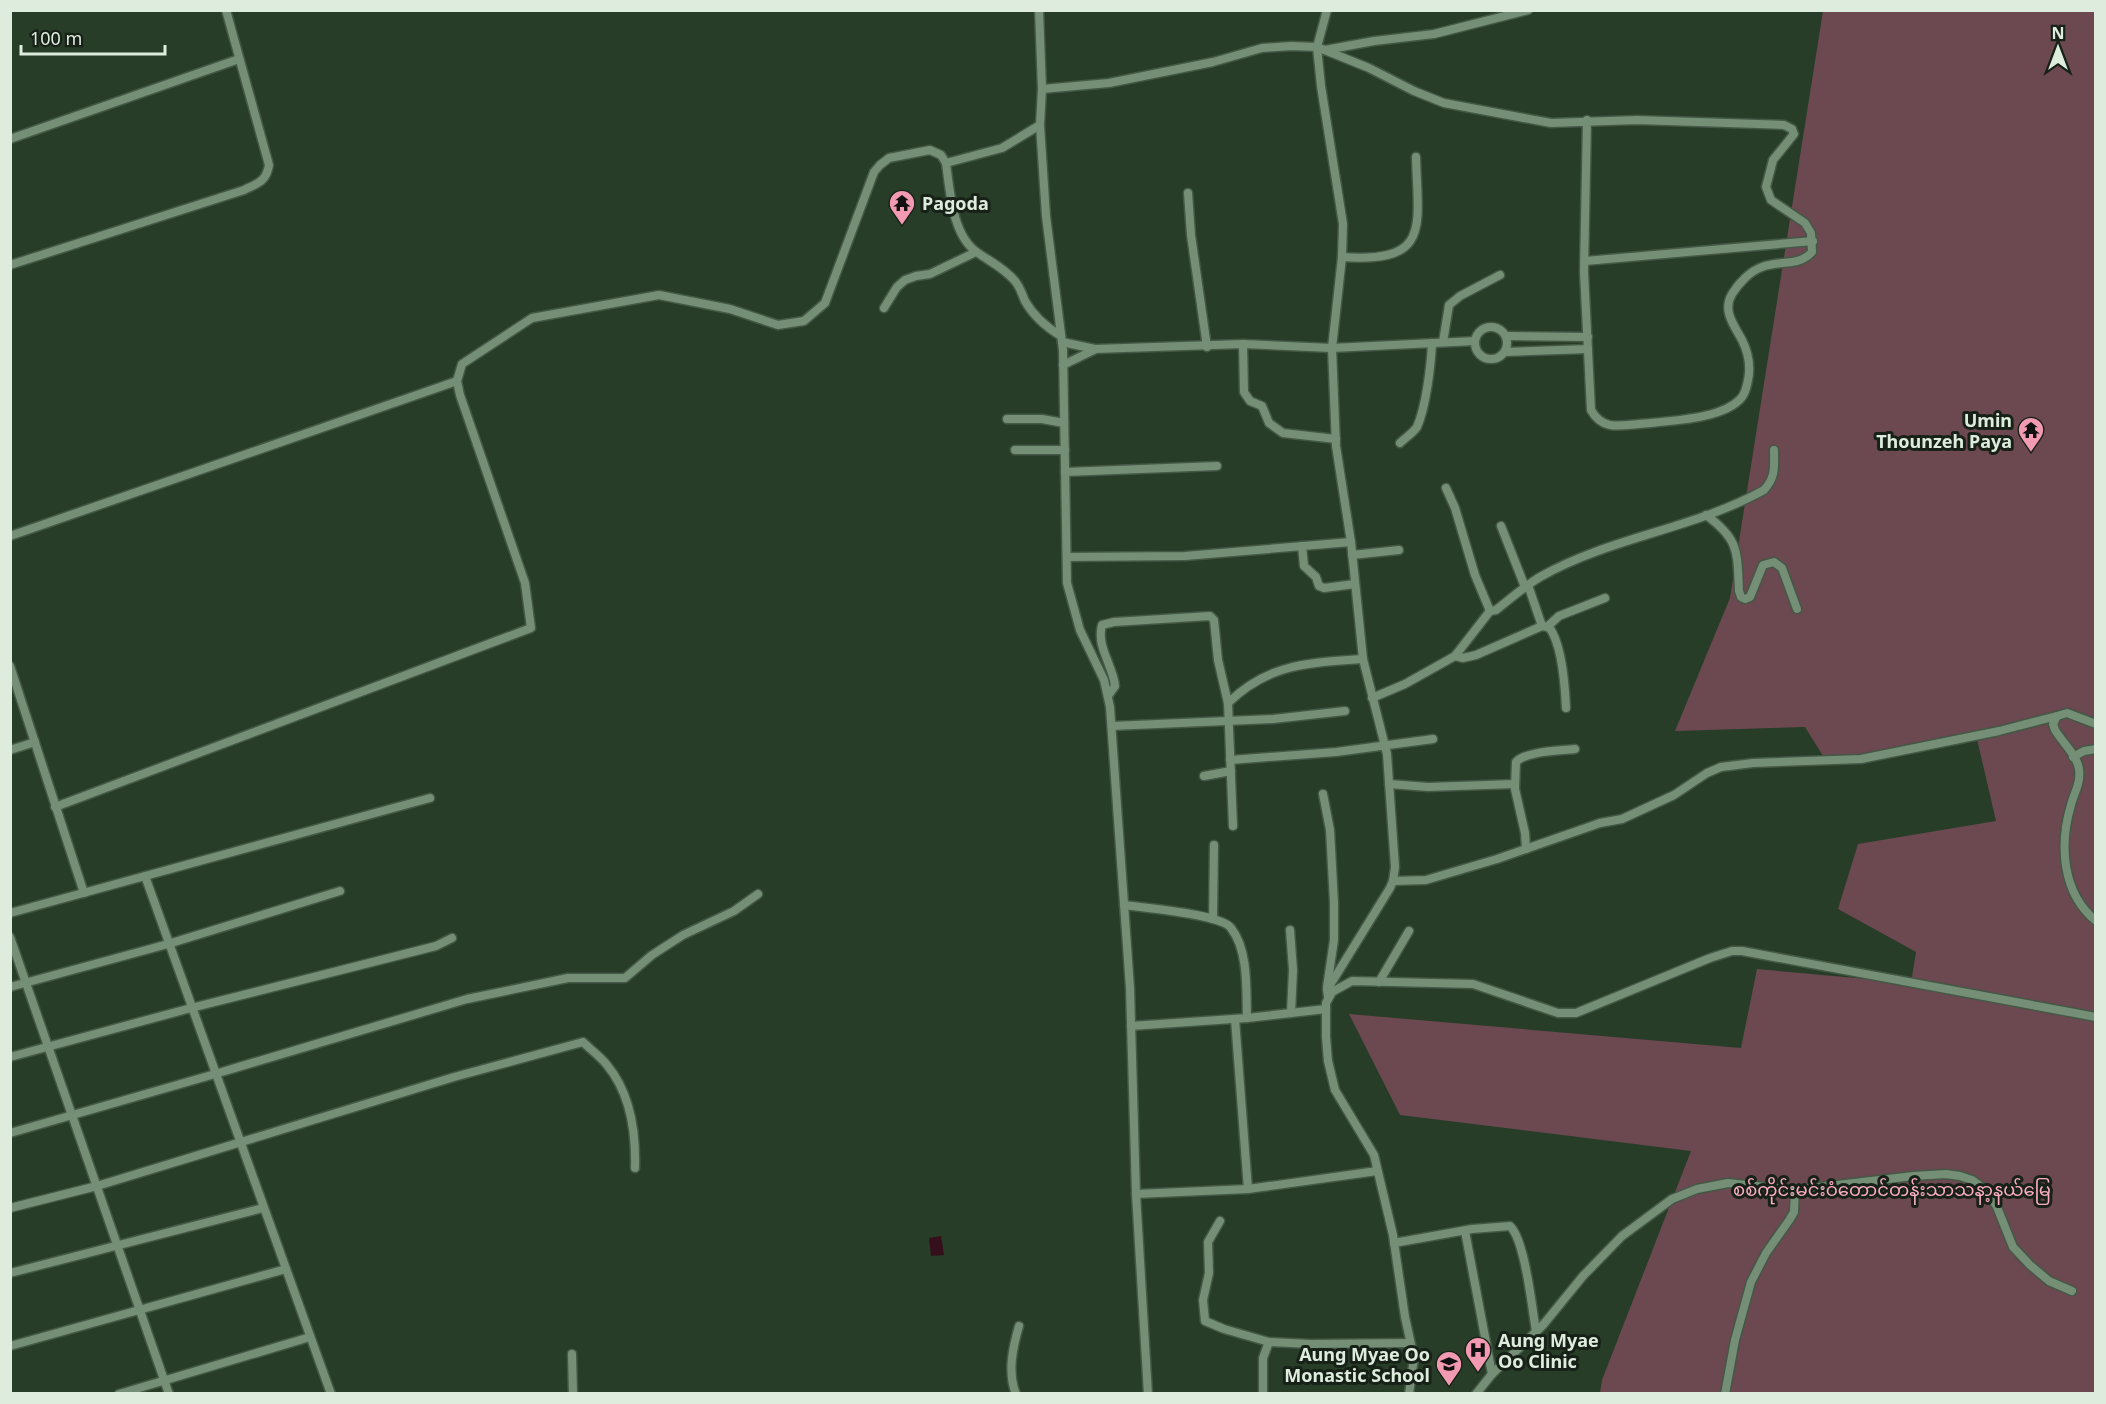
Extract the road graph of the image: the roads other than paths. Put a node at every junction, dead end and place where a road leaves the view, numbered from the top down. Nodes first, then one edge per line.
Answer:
1 (226, 10) edge
2 (1039, 10) edge
3 (1327, 10) edge
4 (1528, 10) edge
5 (1321, 49) junction
6 (239, 59) junction
7 (1042, 89) junction
8 (1587, 120) junction
9 (1040, 125) junction
10 (10, 139) edge
11 (1416, 157) dead end
12 (946, 164) junction
13 (1188, 193) dead end
14 (1813, 241) junction
15 (976, 252) junction
16 (1342, 257) junction
17 (1585, 261) junction
18 (10, 265) edge
19 (1500, 275) dead end
20 (884, 308) dead end
21 (1507, 336) junction
22 (1588, 337) junction
23 (1062, 339) junction
24 (1474, 341) junction
25 (1443, 342) junction
26 (1432, 343) junction
27 (1243, 344) junction
28 (1207, 346) junction
29 (1332, 348) junction
30 (1588, 349) junction
31 (1095, 350) junction
32 (1505, 352) junction
33 (1063, 365) junction
34 (457, 381) junction
35 (1007, 419) dead end
36 (1064, 423) junction
37 (1336, 440) junction
38 (1400, 443) dead end
39 (1014, 450) dead end
40 (1065, 450) junction
41 (1774, 450) dead end
42 (1217, 466) dead end
43 (1065, 472) junction
44 (1446, 488) dead end
45 (1706, 515) junction
46 (1501, 526) dead end
47 (10, 536) edge
48 (1351, 542) junction
49 (1302, 546) junction
50 (1399, 550) dead end
51 (1352, 555) junction
52 (1067, 557) junction
53 (1355, 584) junction
54 (1527, 586) junction
55 (1605, 598) dead end
56 (1797, 609) dead end
57 (1490, 611) junction
58 (1544, 627) junction
59 (1455, 656) junction
60 (1363, 659) junction
61 (10, 666) edge
62 (1108, 696) junction
63 (1372, 698) junction
64 (1228, 703) junction
65 (1566, 708) dead end
66 (1345, 711) dead end
67 (2057, 716) junction
68 (1229, 721) junction
69 (2096, 724) edge
70 (1112, 726) junction
71 (1433, 739) dead end
72 (34, 742) junction
73 (1384, 746) junction
74 (2096, 749) edge
75 (10, 750) edge
76 (1575, 750) dead end
77 (2073, 757) junction
78 (1230, 760) junction
79 (1231, 771) junction
80 (1204, 776) dead end
81 (1389, 784) junction
82 (1515, 784) junction
83 (1323, 794) dead end
84 (430, 798) dead end
85 (55, 807) junction
86 (1233, 826) dead end
87 (1214, 845) dead end
88 (1526, 849) junction
89 (145, 876) junction
90 (1393, 881) junction
91 (340, 891) dead end
92 (84, 893) junction
93 (758, 894) dead end
94 (1124, 905) junction
95 (10, 913) edge
96 (1213, 919) junction
97 (2096, 921) edge
98 (1290, 930) dead end
99 (1409, 931) dead end
100 (10, 937) edge
101 (452, 938) dead end
102 (168, 944) junction
103 (1379, 982) junction
104 (26, 983) junction
105 (10, 987) edge
106 (1328, 993) junction
107 (191, 1008) junction
108 (1326, 1009) junction
109 (1291, 1013) junction
110 (2096, 1017) edge
111 (1247, 1018) junction
112 (1235, 1019) junction
113 (1131, 1026) junction
114 (48, 1047) junction
115 (10, 1057) edge
116 (215, 1074) junction
117 (72, 1116) junction
118 (10, 1133) edge
119 (240, 1142) junction
120 (635, 1168) dead end
121 (1377, 1171) junction
122 (97, 1186) junction
123 (1248, 1189) junction
124 (1796, 1190) junction
125 (1136, 1194) junction
126 (10, 1208) edge
127 (263, 1208) junction
128 (1220, 1221) dead end
129 (1465, 1230) junction
130 (1394, 1243) junction
131 (118, 1246) junction
132 (286, 1269) junction
133 (10, 1273) edge
134 (2072, 1291) dead end
135 (140, 1309) junction
136 (1019, 1326) dead end
137 (1536, 1331) junction
138 (310, 1337) junction
139 (1269, 1342) junction
140 (1409, 1343) junction
141 (10, 1346) edge
142 (572, 1354) dead end
143 (1492, 1374) junction
144 (164, 1380) junction
145 (1485, 1389) edge
146 (119, 1394) edge
147 (169, 1394) edge
148 (331, 1394) edge
149 (573, 1394) edge
150 (1016, 1394) edge
151 (1148, 1394) edge
152 (1263, 1394) edge
153 (1409, 1394) edge
154 (1476, 1394) edge
155 (1725, 1394) edge

1 - 6 street
2 - 7 street
3 - 5 street
4 - 5 street
5 - 7 street
5 - 8 street
5 - 16 street
6 - 10 street
6 - 18 street
7 - 9 street
8 - 14 street
8 - 17 street
9 - 12 street
9 - 23 street
11 - 16 street
12 - 15 street
12 - 34 street
13 - 28 street
14 - 17 street
14 - 30 street
15 - 20 street
15 - 23 street
16 - 29 street
17 - 22 street
19 - 25 street
21 - 22 street
21 - 24 street
21 - 32 street
22 - 30 street
23 - 31 street
23 - 33 street
24 - 25 street
24 - 32 street
25 - 26 street
26 - 29 street
26 - 38 street
27 - 28 street
27 - 29 street
27 - 37 street
28 - 31 street
29 - 37 street
30 - 32 street
31 - 33 street
33 - 36 street
34 - 47 street
34 - 85 street
35 - 36 street
36 - 40 street
37 - 48 street
39 - 40 street
40 - 43 street
41 - 45 street
42 - 43 street
43 - 52 street
44 - 57 street
45 - 54 street
45 - 56 street
46 - 54 street
48 - 49 street
48 - 51 street
49 - 52 street
49 - 53 street
50 - 51 street
51 - 53 street
52 - 62 street
53 - 60 street
54 - 57 street
54 - 58 street
55 - 58 street
57 - 59 street
58 - 59 street
58 - 65 street
59 - 63 street
60 - 63 street
60 - 64 street
61 - 72 street
62 - 64 street
62 - 70 street
63 - 73 street
64 - 68 street
66 - 68 street
67 - 69 street
67 - 77 street
67 - 88 street
68 - 70 street
68 - 78 street
70 - 94 street
71 - 73 street
72 - 75 street
72 - 85 street
73 - 78 street
73 - 81 street
74 - 77 street
76 - 82 street
77 - 97 street
78 - 79 street
79 - 80 street
79 - 86 street
81 - 82 street
81 - 90 street
82 - 88 street
83 - 106 street
84 - 89 street
85 - 92 street
87 - 96 street
88 - 90 street
89 - 92 street
89 - 102 street
90 - 106 street
91 - 102 street
92 - 95 street
93 - 116 street
94 - 96 street
94 - 113 street
96 - 111 street
98 - 109 street
99 - 103 street
100 - 104 street
101 - 107 street
102 - 104 street
102 - 107 street
103 - 106 street
103 - 110 street
104 - 105 street
104 - 114 street
106 - 108 street
107 - 114 street
107 - 116 street
108 - 109 street
108 - 121 street
109 - 111 street
111 - 112 street
112 - 113 street
112 - 123 street
113 - 125 street
114 - 115 street
114 - 117 street
116 - 117 street
116 - 119 street
117 - 118 street
117 - 122 street
119 - 120 street
119 - 122 street
119 - 127 street
121 - 123 street
121 - 130 street
122 - 126 street
122 - 131 street
123 - 125 street
124 - 134 street
124 - 137 street
124 - 155 street
125 - 151 street
127 - 131 street
127 - 132 street
128 - 139 street
129 - 130 street
129 - 137 street
129 - 143 street
130 - 140 street
131 - 133 street
131 - 135 street
132 - 135 street
132 - 138 street
135 - 141 street
135 - 144 street
136 - 150 street
137 - 143 street
138 - 144 street
138 - 148 street
139 - 140 street
139 - 152 street
140 - 153 street
142 - 149 street
143 - 145 street
144 - 146 street
144 - 147 street
145 - 154 street

